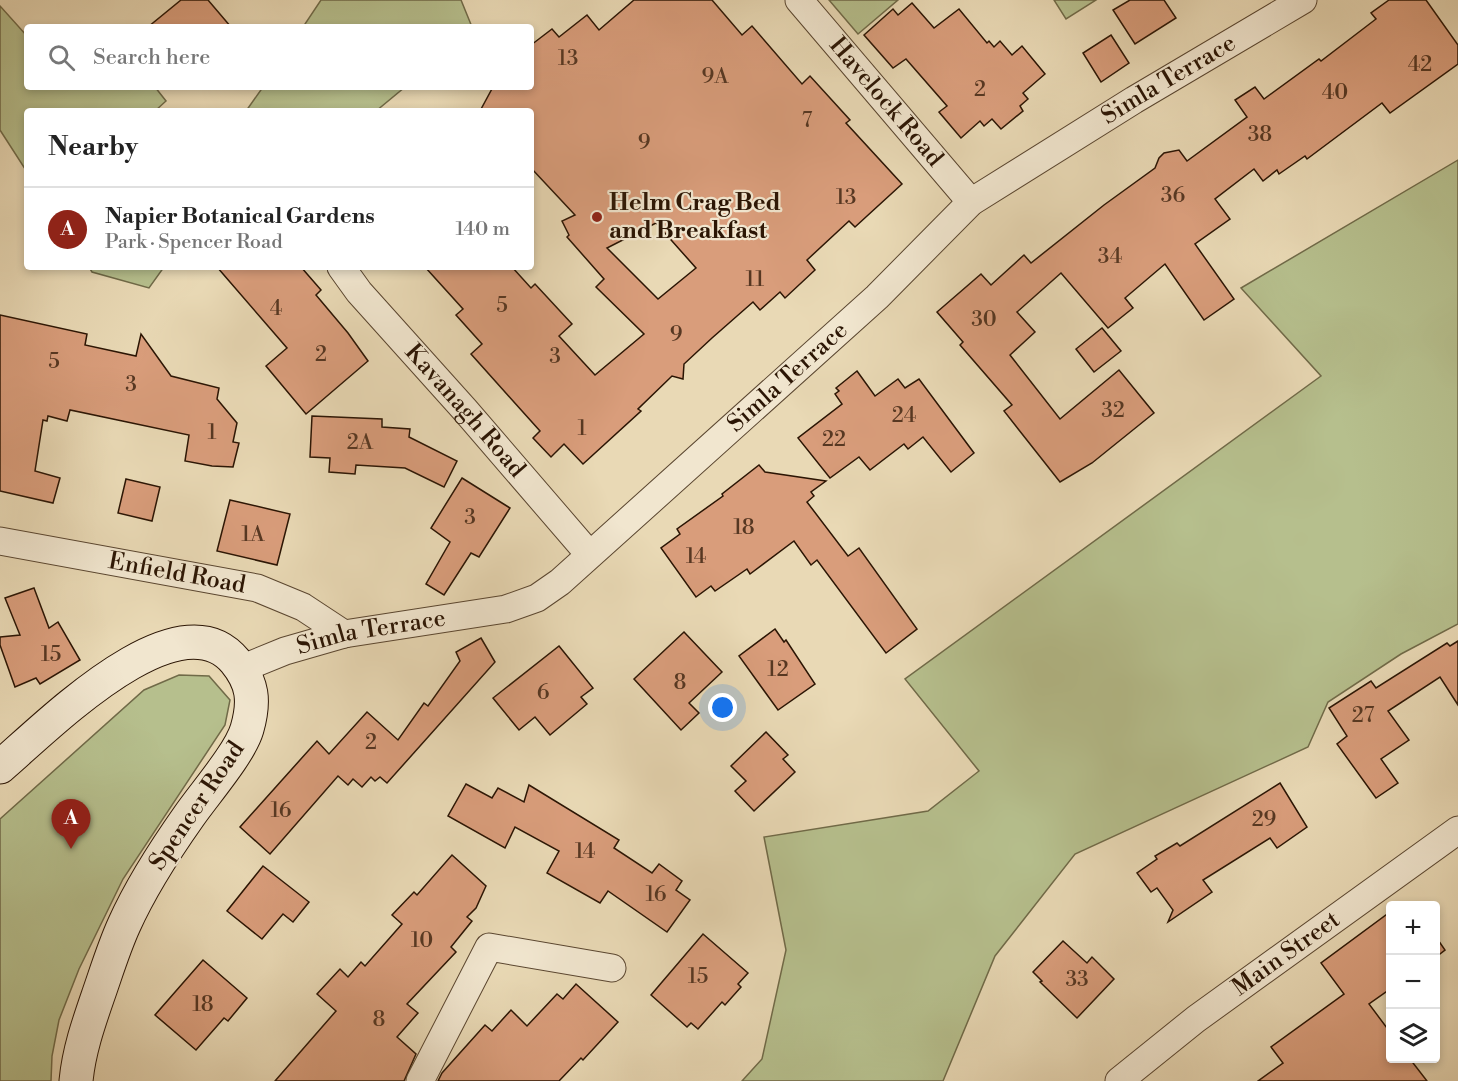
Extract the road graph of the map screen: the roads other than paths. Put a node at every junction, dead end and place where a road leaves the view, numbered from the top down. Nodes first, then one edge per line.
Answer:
1 (799, 0) edge
2 (1303, 0) edge
3 (971, 202) junction
4 (343, 270) edge
5 (0, 541) edge
6 (589, 554) junction
7 (344, 634) junction
8 (241, 669) junction
9 (0, 767) edge
10 (1458, 830) edge
11 (612, 968) dead end
12 (76, 1081) edge
13 (420, 1081) edge
14 (1119, 1081) edge

1 - 3 street, Havelock Road
2 - 3 street, Simla Terrace
3 - 6 street, Simla Terrace
4 - 6 street, Kavanagh Road
5 - 7 street, Enfield Road
6 - 7 street, Simla Terrace
7 - 8 street, Simla Terrace
8 - 9 street, Spencer Road
8 - 12 street, Spencer Road
10 - 14 street, Main Street
11 - 13 street

